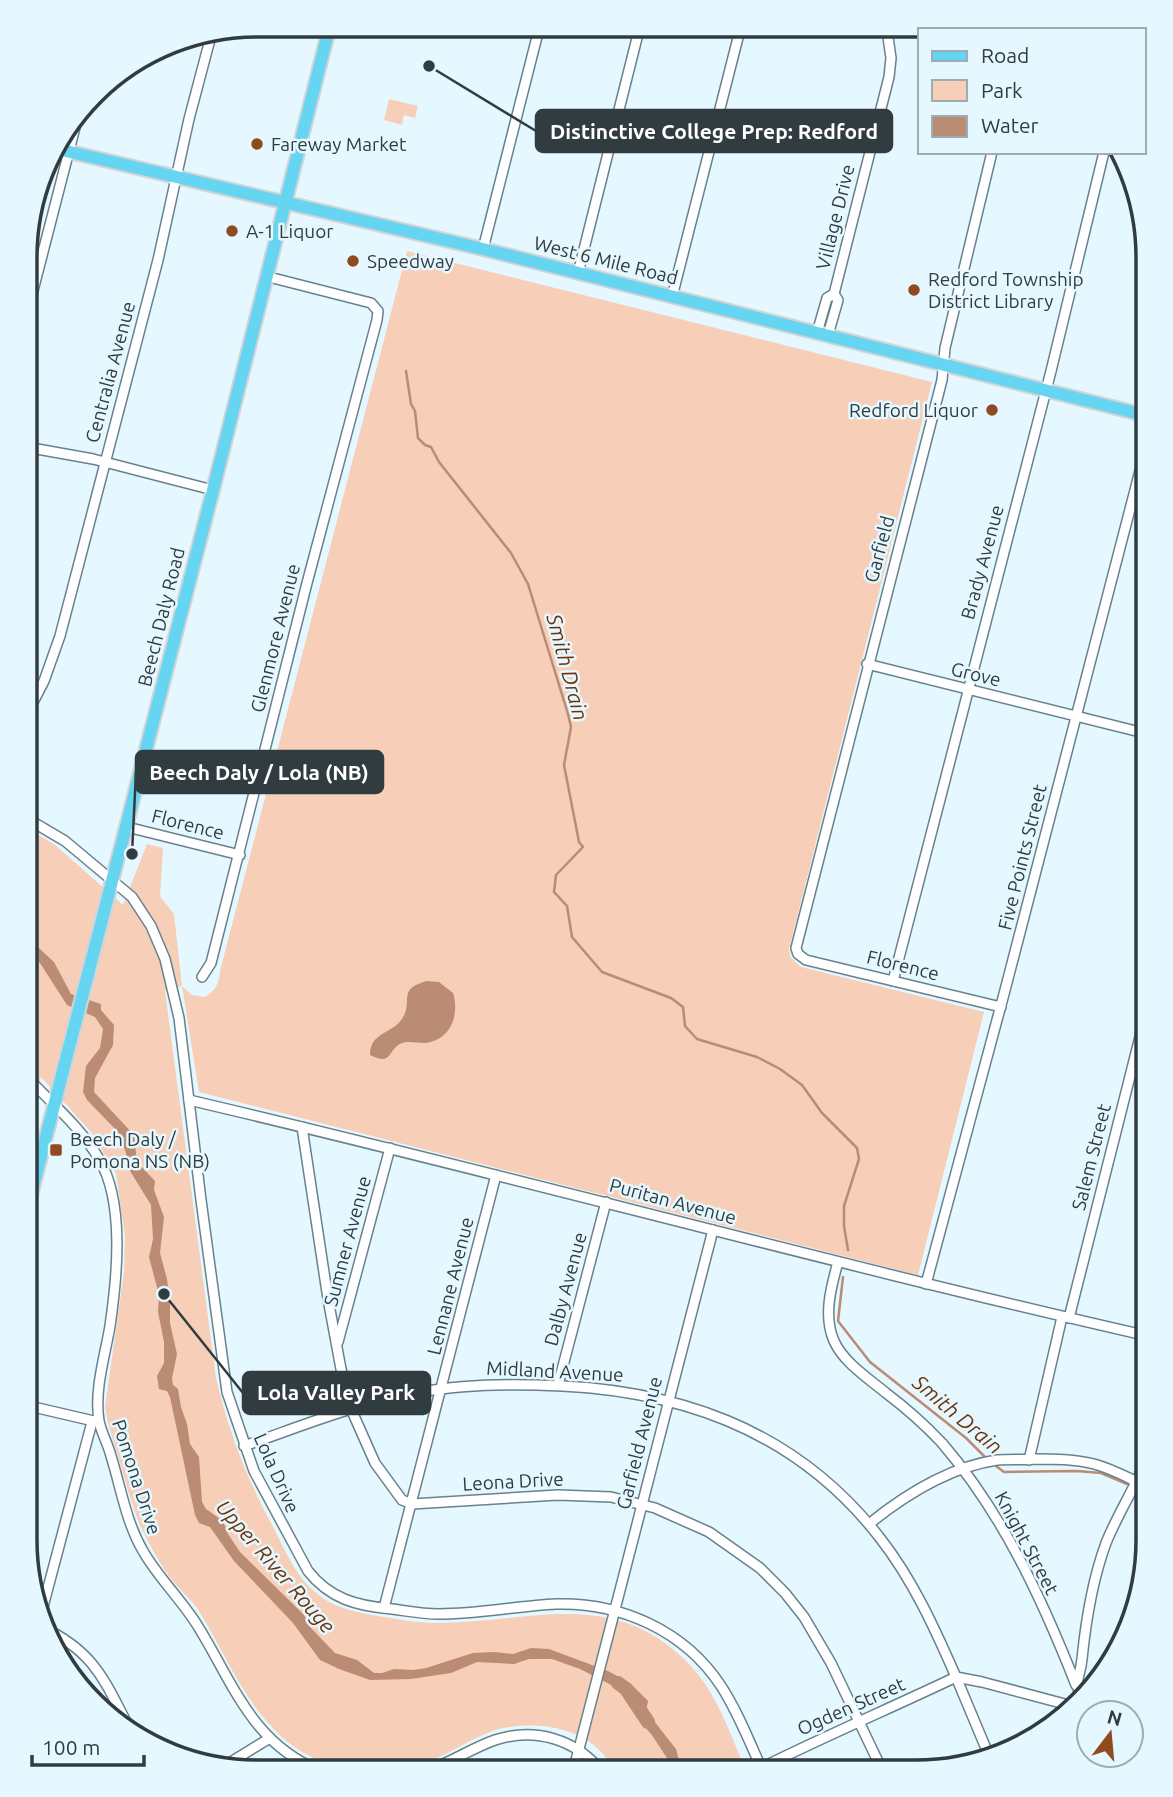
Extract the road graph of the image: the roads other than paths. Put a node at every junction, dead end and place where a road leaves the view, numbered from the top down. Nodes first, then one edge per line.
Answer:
1 (327, 37) edge
2 (537, 37) edge
3 (637, 37) edge
4 (738, 37) edge
5 (888, 37) edge
6 (209, 42) edge
7 (73, 136) edge
8 (64, 150) edge
9 (69, 151) junction
10 (992, 154) edge
11 (1104, 154) edge
12 (176, 176) junction
13 (284, 200) junction
14 (482, 248) junction
15 (578, 273) junction
16 (37, 275) edge
17 (265, 276) junction
18 (672, 297) junction
19 (822, 334) junction
20 (944, 365) junction
21 (1046, 390) junction
22 (1136, 413) edge
23 (37, 449) edge
24 (105, 463) junction
25 (1136, 486) edge
26 (213, 489) junction
27 (867, 664) junction
28 (967, 690) junction
29 (37, 695) edge
30 (1076, 716) junction
31 (1136, 731) edge
32 (37, 824) edge
33 (127, 827) junction
34 (240, 855) junction
35 (113, 879) junction
36 (798, 954) joint
37 (202, 977) dead end
38 (893, 981) junction
39 (1001, 1007) junction
40 (1136, 1067) edge
41 (37, 1088) edge
42 (189, 1100) junction
43 (53, 1105) junction
44 (302, 1127) junction
45 (390, 1148) junction
46 (37, 1170) edge
47 (496, 1175) junction
48 (606, 1202) junction
49 (713, 1230) junction
50 (838, 1262) junction
51 (926, 1283) junction
52 (1066, 1317) junction
53 (1136, 1333) edge
54 (337, 1343) junction
55 (558, 1385) junction
56 (441, 1389) junction
57 (668, 1399) junction
58 (37, 1408) edge
59 (351, 1409) junction
60 (96, 1422) junction
61 (244, 1446) junction
62 (1029, 1460) junction
63 (964, 1469) junction
64 (1136, 1482) edge
65 (1136, 1484) edge
66 (412, 1504) junction
67 (642, 1504) junction
68 (869, 1524) junction
69 (45, 1600) edge
70 (384, 1608) junction
71 (614, 1609) junction
72 (59, 1637) edge
73 (956, 1677) junction
74 (1076, 1685) junction
75 (1078, 1689) edge
76 (1063, 1704) edge
77 (124, 1716) edge
78 (861, 1723) junction
79 (270, 1738) junction
80 (579, 1749) junction
81 (986, 1749) edge
82 (238, 1759) edge
83 (299, 1760) edge
84 (455, 1760) edge
85 (576, 1760) edge
86 (590, 1760) edge
87 (757, 1760) edge
88 (780, 1760) edge
89 (878, 1760) edge

1 - 13 main road, Beech Daly Road
2 - 14 street
3 - 15 street
4 - 18 street
5 - 19 street, Village Drive
6 - 12 street, Centralia Avenue
7 - 9 street
8 - 9 main road, West 6 Mile Road
9 - 12 main road, West 6 Mile Road
9 - 16 street
10 - 20 street, Garfield
11 - 21 street, Brady Avenue
12 - 13 main road, West 6 Mile Road
12 - 24 street, Centralia Avenue
13 - 14 main road, West 6 Mile Road
13 - 17 main road, Beech Daly Road
14 - 15 main road, West 6 Mile Road
15 - 18 main road, West 6 Mile Road
17 - 26 main road, Beech Daly Road
17 - 34 street, Glenmore Avenue
18 - 19 main road, West 6 Mile Road
19 - 20 main road, West 6 Mile Road
20 - 21 main road, West 6 Mile Road
20 - 27 street, Garfield
21 - 22 main road, West 6 Mile Road
21 - 28 street, Brady Avenue
23 - 24 street
24 - 26 street
24 - 29 street, Centralia Avenue
25 - 30 street, Five Points Street
26 - 33 main road, Beech Daly Road
27 - 28 street, Grove
27 - 36 street, Garfield
28 - 30 street, Grove
28 - 38 street, Brady Avenue
30 - 31 street, Grove
30 - 39 street, Five Points Street
32 - 35 street, Lola Drive
33 - 34 street, Florence
33 - 35 main road, Beech Daly Road
34 - 37 street, Glenmore Avenue
35 - 42 street, Lola Drive
35 - 43 main road, Beech Daly Road
36 - 38 street, Florence
38 - 39 street, Florence
39 - 51 street, Five Points Street
40 - 52 street, Salem Street
41 - 43 street, Pomona Drive
42 - 44 street, Puritan Avenue
42 - 61 street, Lola Drive
43 - 46 main road, Beech Daly Road
43 - 60 street, Pomona Drive
44 - 45 street, Puritan Avenue
44 - 54 street
45 - 47 street, Puritan Avenue
45 - 54 street, Sumner Avenue
47 - 48 street, Puritan Avenue
47 - 56 street, Lennane Avenue
48 - 49 street, Puritan Avenue
48 - 55 street, Dalby Avenue
49 - 50 street, Puritan Avenue
49 - 57 street, Garfield Avenue
50 - 51 street, Puritan Avenue
50 - 63 street, Knight Street
51 - 52 street, Puritan Avenue
52 - 53 street, Puritan Avenue
52 - 62 street, Salem Street
54 - 59 street
55 - 56 street, Midland Avenue
55 - 57 street, Midland Avenue
56 - 59 street, Midland Avenue
56 - 66 street, Lennane Avenue
57 - 67 street, Garfield Avenue
57 - 68 street, Midland Avenue
58 - 60 street
59 - 61 street, Midland Avenue
59 - 66 street
60 - 69 street
60 - 79 street, Pomona Drive
61 - 70 street, Lola Drive
62 - 63 street
62 - 64 street
63 - 68 street
63 - 74 street, Knight Street
65 - 74 street
66 - 67 street, Leona Drive
66 - 70 street, Lennane Avenue
67 - 71 street, Garfield Avenue
67 - 78 street, Leona Drive
68 - 73 street, Midland Avenue
70 - 71 street, Lola Drive
71 - 80 street, Garfield Avenue
71 - 87 street, Lola Drive
72 - 77 street
73 - 76 street
73 - 78 street, Ogden Street
73 - 81 street, Midland Avenue
74 - 75 street, Knight Street
78 - 88 street, Ogden Street
78 - 89 street, Leona Drive
79 - 82 street
79 - 83 street, Pomona Drive
80 - 84 street
80 - 85 street
80 - 86 street

